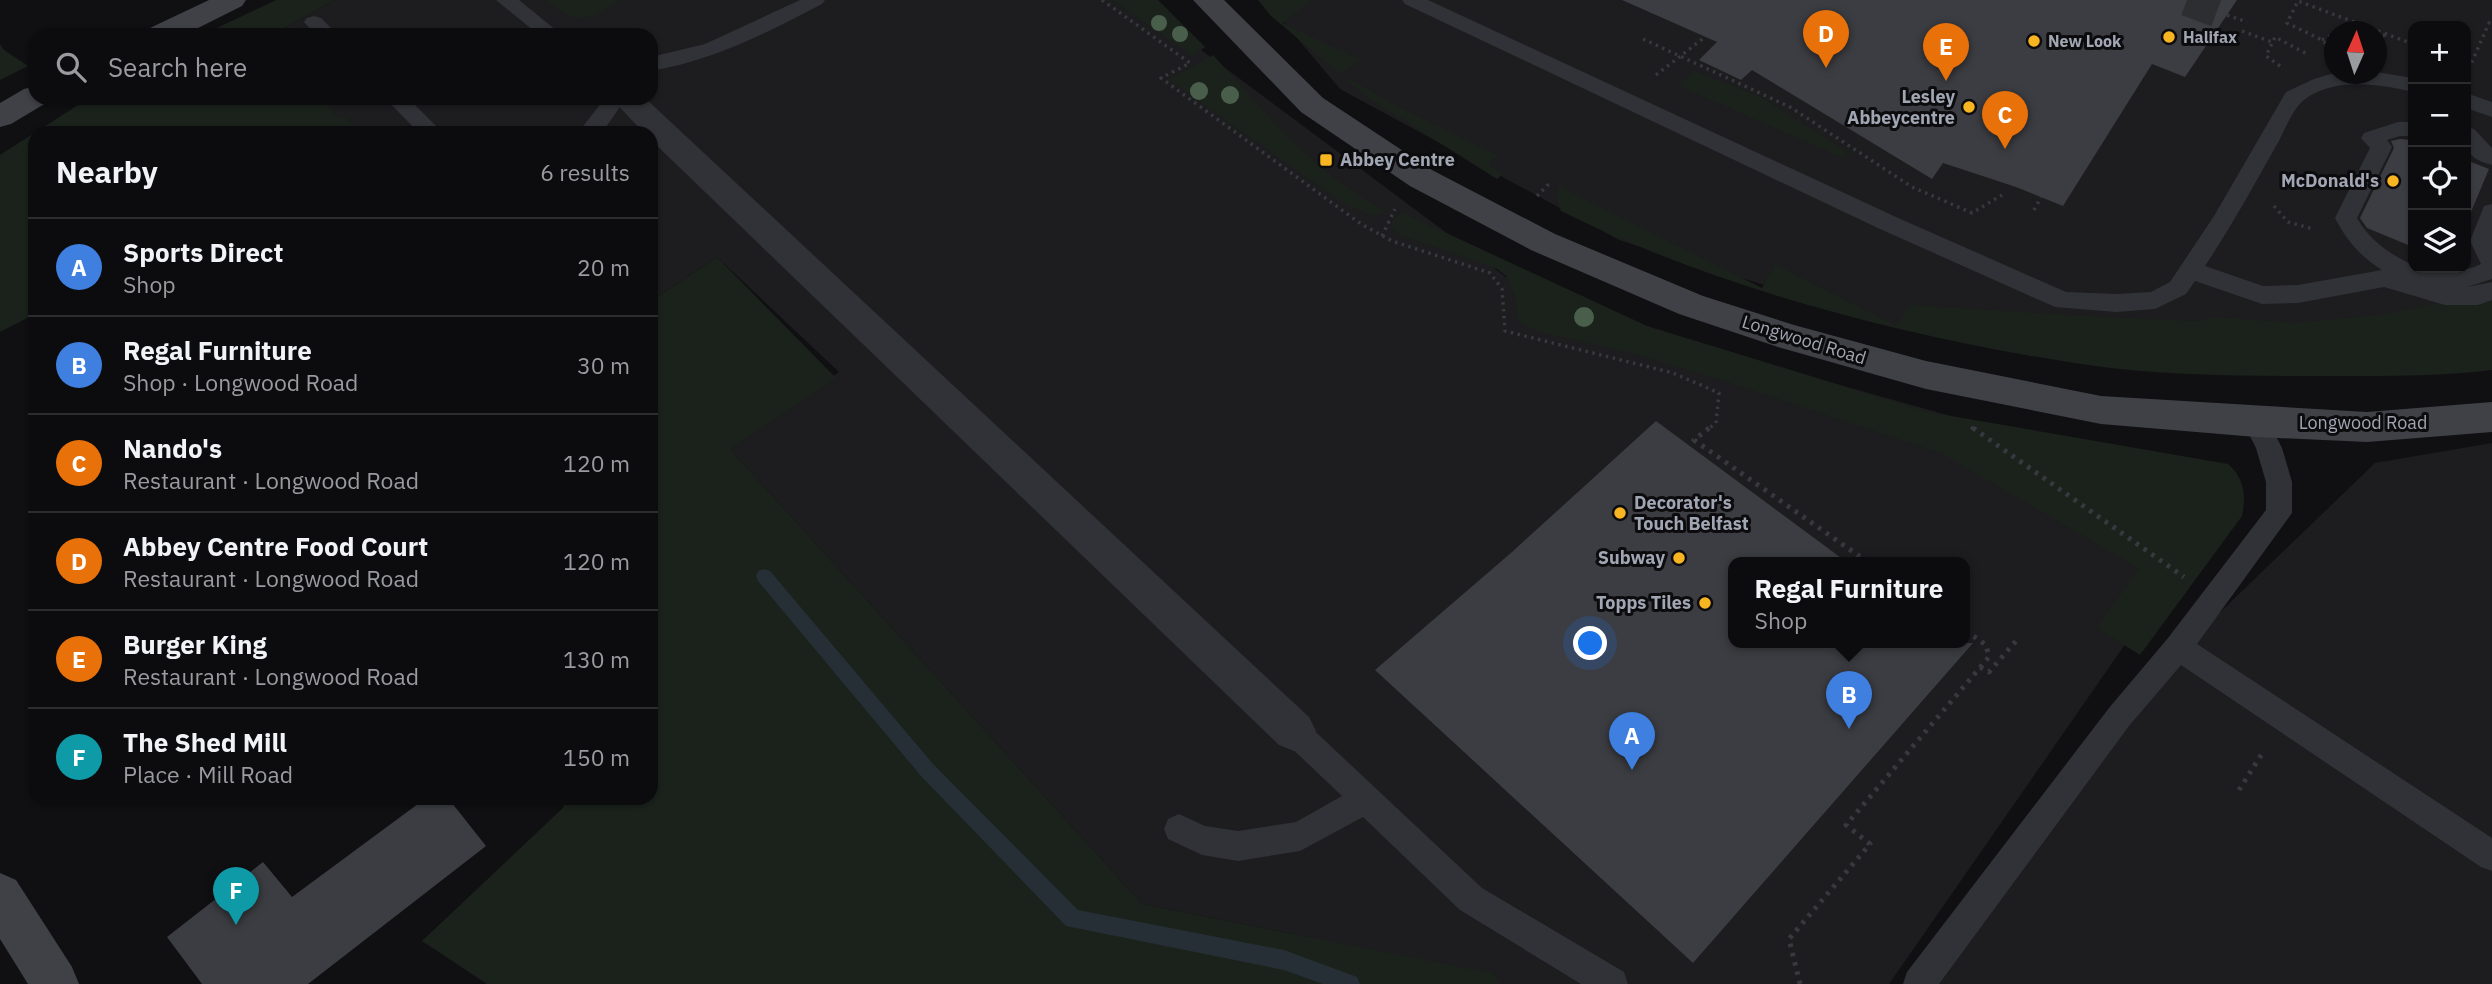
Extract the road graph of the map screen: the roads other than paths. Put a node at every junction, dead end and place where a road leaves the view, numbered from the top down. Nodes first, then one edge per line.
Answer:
1 (232, 0) edge
2 (506, 0) edge
3 (815, 0) edge
4 (1207, 0) edge
5 (1412, 0) edge
6 (174, 28) edge
7 (543, 28) edge
8 (658, 63) edge
9 (2408, 84) edge
10 (28, 98) edge
11 (28, 100) edge
12 (2471, 102) edge
13 (0, 104) edge
14 (402, 105) edge
15 (611, 105) edge
16 (633, 105) edge
17 (2492, 110) edge
18 (0, 117) edge
19 (425, 126) edge
20 (597, 126) edge
21 (656, 126) edge
22 (658, 128) edge
23 (2408, 129) edge
24 (2492, 212) edge
25 (2492, 262) edge
26 (2492, 269) edge
27 (2190, 270) junction
28 (2492, 291) edge
29 (2492, 417) edge
30 (2256, 422) junction
31 (2178, 647) junction
32 (1294, 731) joint
33 (1366, 799) junction
34 (1179, 829) dead end
35 (2492, 856) edge
36 (7, 920) edge
37 (55, 984) edge
38 (1612, 984) edge
39 (1919, 984) edge

1 - 6 street
2 - 7 lane
3 - 8 lane
4 - 30 street, Longwood Road
5 - 27 lane
9 - 27 lane
10 - 13 street
11 - 18 street
12 - 17 lane
14 - 19 lane
15 - 20 lane
16 - 21 street
22 - 32 street
23 - 26 lane
24 - 25 lane
27 - 28 lane
29 - 30 street, Longwood Road
30 - 31 lane
31 - 35 lane
31 - 39 lane
32 - 33 lane
33 - 34 lane
33 - 38 lane
36 - 37 street

